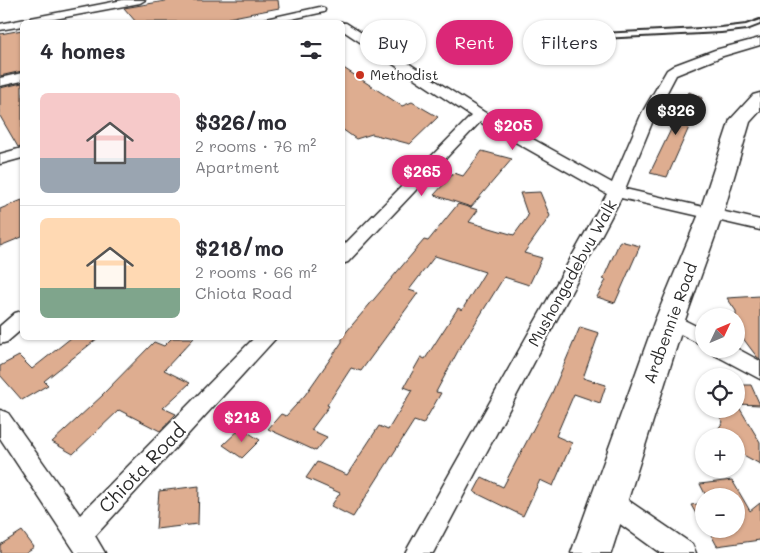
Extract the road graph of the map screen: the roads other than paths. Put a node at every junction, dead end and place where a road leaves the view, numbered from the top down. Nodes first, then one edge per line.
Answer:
1 (140, 0) edge
2 (304, 0) edge
3 (320, 10) junction
4 (38, 20) edge
5 (274, 20) edge
6 (335, 20) edge
7 (760, 22) edge
8 (20, 24) edge
9 (0, 27) edge
10 (345, 27) edge
11 (616, 35) edge
12 (760, 40) edge
13 (20, 77) edge
14 (0, 82) edge
15 (760, 99) edge
16 (479, 115) junction
17 (20, 154) edge
18 (0, 159) edge
19 (616, 192) junction
20 (711, 214) junction
21 (760, 225) edge
22 (345, 255) edge
23 (20, 320) edge
24 (670, 320) junction
25 (695, 334) edge
26 (0, 337) edge
27 (264, 340) edge
28 (736, 358) edge
29 (760, 371) edge
30 (0, 419) edge
31 (608, 500) junction
32 (85, 543) edge
33 (419, 553) edge
34 (591, 553) edge
35 (682, 553) edge

1 - 4 street
2 - 3 street
3 - 5 street
3 - 6 street
7 - 11 lane
8 - 9 street
10 - 16 street
12 - 19 street, Mushongadebvu Walk
13 - 14 street
15 - 20 main road, Ardbennie Road
16 - 19 street
16 - 22 street
17 - 18 street
19 - 20 street
19 - 33 street, Mushongadebvu Walk
20 - 21 street
20 - 24 main road, Ardbennie Road
23 - 26 street
24 - 25 street
24 - 31 main road, Ardbennie Road
27 - 32 street, Chiota Road
28 - 29 street
30 - 32 street
31 - 34 main road, Ardbennie Road
31 - 35 street

